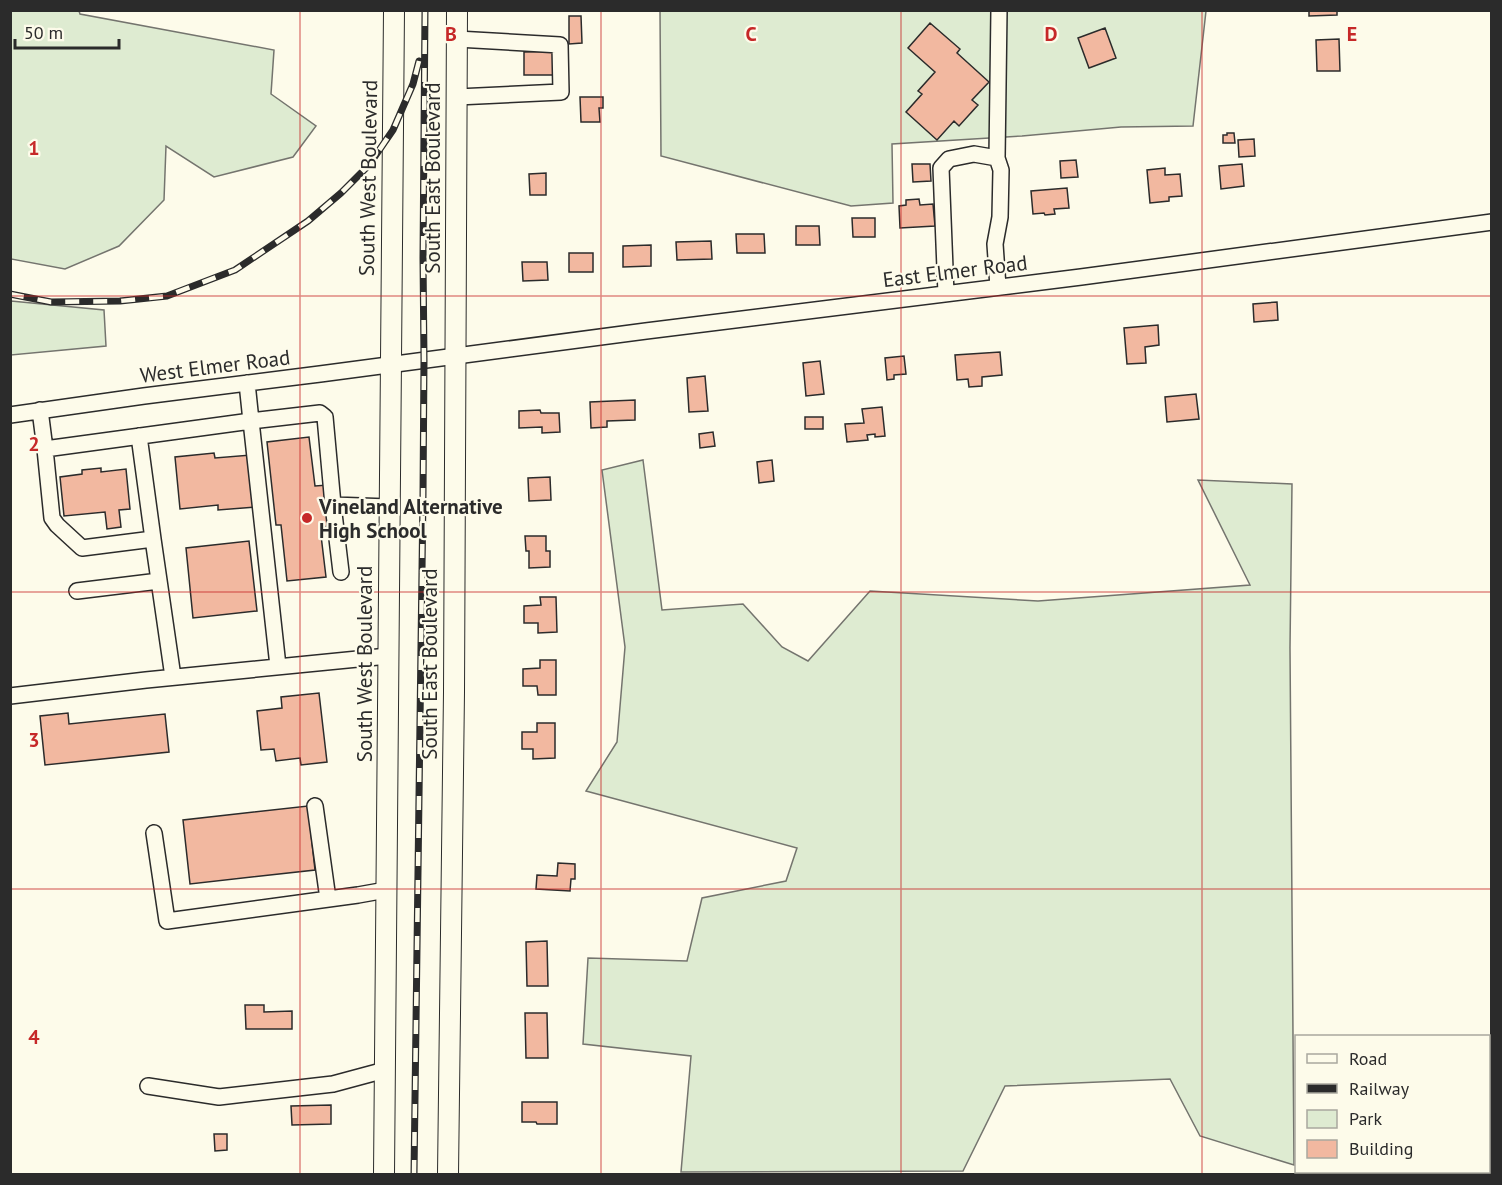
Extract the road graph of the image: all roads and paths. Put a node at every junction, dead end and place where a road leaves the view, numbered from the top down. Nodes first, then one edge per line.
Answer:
1 (394, 10) edge
2 (457, 10) edge
3 (999, 10) edge
4 (457, 39) junction
5 (457, 97) junction
6 (997, 158) junction
7 (1491, 222) edge
8 (998, 287) junction
9 (946, 294) junction
10 (456, 356) junction
11 (424, 360) joint
12 (391, 365) junction
13 (247, 383) junction
14 (40, 411) junction
15 (10, 415) edge
16 (251, 421) junction
17 (139, 436) junction
18 (45, 449) junction
19 (333, 505) junction
20 (389, 507) junction
21 (153, 539) junction
22 (341, 572) dead end
23 (159, 581) junction
24 (77, 591) dead end
25 (388, 657) junction
26 (278, 666) junction
27 (173, 677) junction
28 (10, 696) edge
29 (315, 806) dead end
30 (154, 833) dead end
31 (386, 890) junction
32 (328, 899) junction
33 (385, 1070) junction
34 (148, 1086) dead end
35 (384, 1174) edge
36 (448, 1174) edge

1 - 12 main road, South West Boulevard
2 - 4 main road, South East Boulevard
3 - 6 street
4 - 5 main road, South East Boulevard
4 - 5 street
5 - 10 main road, South East Boulevard
6 - 8 street
6 - 9 street
7 - 8 street, East Elmer Road
8 - 9 street, East Elmer Road
9 - 10 street, East Elmer Road
10 - 11 street, East Elmer Road
10 - 36 main road, South East Boulevard
11 - 12 street, West Elmer Road
12 - 13 street, West Elmer Road
12 - 20 main road, South West Boulevard
13 - 14 street, West Elmer Road
13 - 16 street
14 - 15 street, West Elmer Road
14 - 18 street
16 - 17 street
16 - 19 street
16 - 26 street
17 - 18 street
17 - 21 street
18 - 21 street
19 - 20 street
19 - 22 street
20 - 25 main road, South West Boulevard
21 - 23 street
23 - 24 street
23 - 27 street
25 - 26 street
25 - 31 main road, South West Boulevard
26 - 27 street
27 - 28 street
29 - 32 street
30 - 32 street
31 - 32 street
31 - 33 main road, South West Boulevard
33 - 34 street
33 - 35 main road, South West Boulevard

